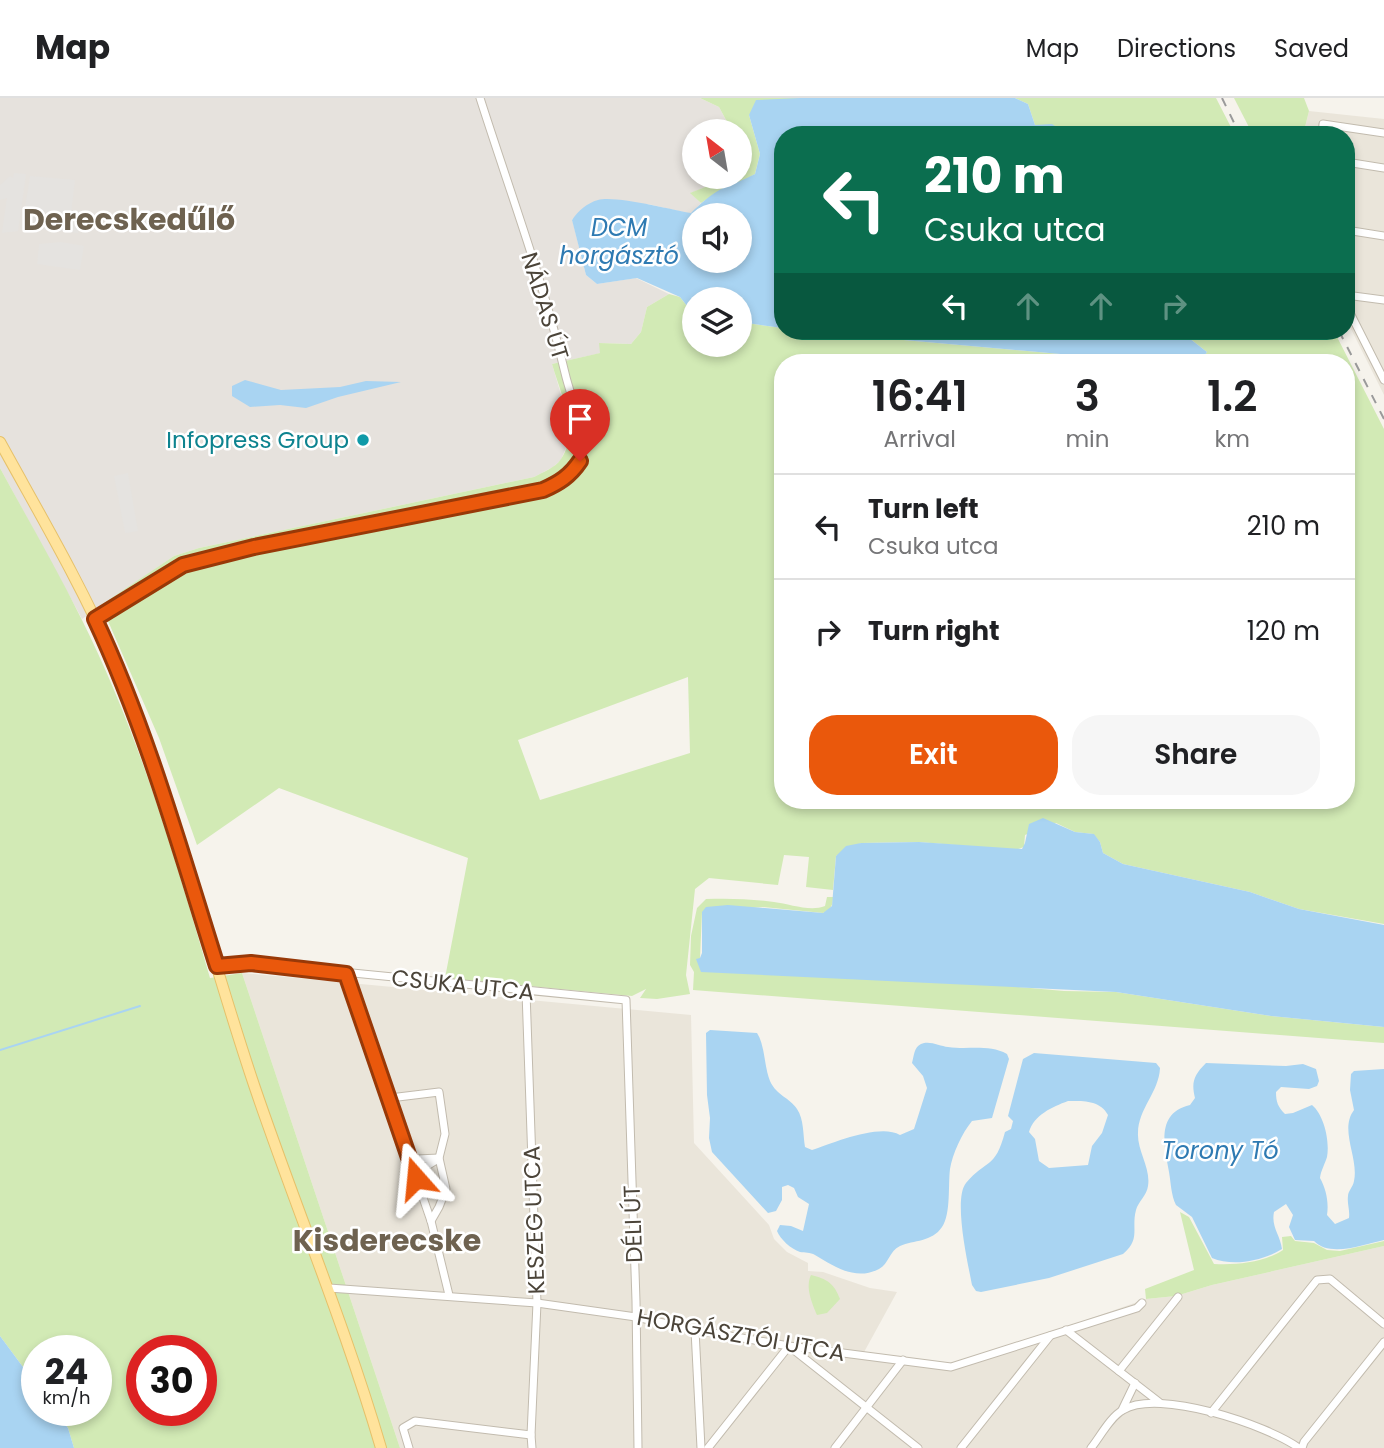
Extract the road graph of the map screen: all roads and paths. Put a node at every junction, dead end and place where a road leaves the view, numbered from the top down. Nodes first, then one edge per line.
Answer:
1 (480, 98) edge
2 (1355, 129) edge
3 (1384, 133) edge
4 (1355, 163) edge
5 (1384, 168) edge
6 (1355, 231) edge
7 (1384, 236) edge
8 (1355, 296) edge
9 (1384, 300) edge
10 (1355, 323) edge
11 (1384, 380) edge
12 (0, 442) edge
13 (95, 619) junction
14 (217, 966) junction
15 (346, 974) junction
16 (526, 992) junction
17 (626, 1000) joint
18 (390, 1098) junction
19 (409, 1155) junction
20 (439, 1158) junction
21 (416, 1178) junction
22 (431, 1221) junction
23 (329, 1288) junction
24 (449, 1296) junction
25 (1178, 1297) dead end
26 (537, 1303) junction
27 (1142, 1303) dead end
28 (636, 1317) junction
29 (1384, 1324) edge
30 (695, 1330) junction
31 (1066, 1330) junction
32 (1050, 1335) junction
33 (1384, 1342) edge
34 (789, 1346) junction
35 (903, 1360) junction
36 (1119, 1371) junction
37 (1135, 1383) junction
38 (1160, 1402) junction
39 (866, 1407) junction
40 (1122, 1410) junction
41 (1211, 1413) junction
42 (531, 1435) junction
43 (381, 1448) edge
44 (409, 1448) edge
45 (532, 1448) edge
46 (638, 1448) edge
47 (701, 1448) edge
48 (708, 1448) edge
49 (835, 1448) edge
50 (918, 1448) edge
51 (961, 1448) edge
52 (1091, 1448) edge
53 (1301, 1448) edge

1 - 13 street, NÁDAS ÚT
2 - 3 street
4 - 5 street
6 - 7 street
8 - 9 street
10 - 11 street
12 - 13 main road
13 - 14 main road
14 - 15 street, CSUKA UTCA
14 - 23 main road
15 - 16 street, CSUKA UTCA
15 - 18 street
16 - 17 street, CSUKA UTCA
16 - 26 street, KESZEG UTCA
17 - 28 street, DÉLI ÚT
18 - 19 street
18 - 20 street
19 - 20 street
19 - 21 street
20 - 21 street
20 - 22 street
21 - 22 street
22 - 24 street
23 - 24 street, HORGÁSZTÓI UTCA
23 - 43 main road
24 - 26 street, HORGÁSZTÓI UTCA
25 - 36 street
26 - 28 street, HORGÁSZTÓI UTCA
26 - 42 street, KESZEG UTCA
27 - 31 street, HORGÁSZTÓI UTCA
28 - 30 street, HORGÁSZTÓI UTCA
28 - 46 street, DÉLI ÚT
29 - 41 street
30 - 34 street, HORGÁSZTÓI UTCA
30 - 47 street
31 - 32 street, HORGÁSZTÓI UTCA
31 - 36 street
32 - 35 street, HORGÁSZTÓI UTCA
32 - 51 street
33 - 53 street
34 - 35 street, HORGÁSZTÓI UTCA
34 - 39 street
34 - 48 street
35 - 39 street
36 - 37 street
37 - 38 street
37 - 40 street
38 - 40 street
38 - 41 street
39 - 49 street
39 - 50 street
40 - 52 street
41 - 53 street
42 - 44 street
42 - 45 street, KESZEG UTCA

